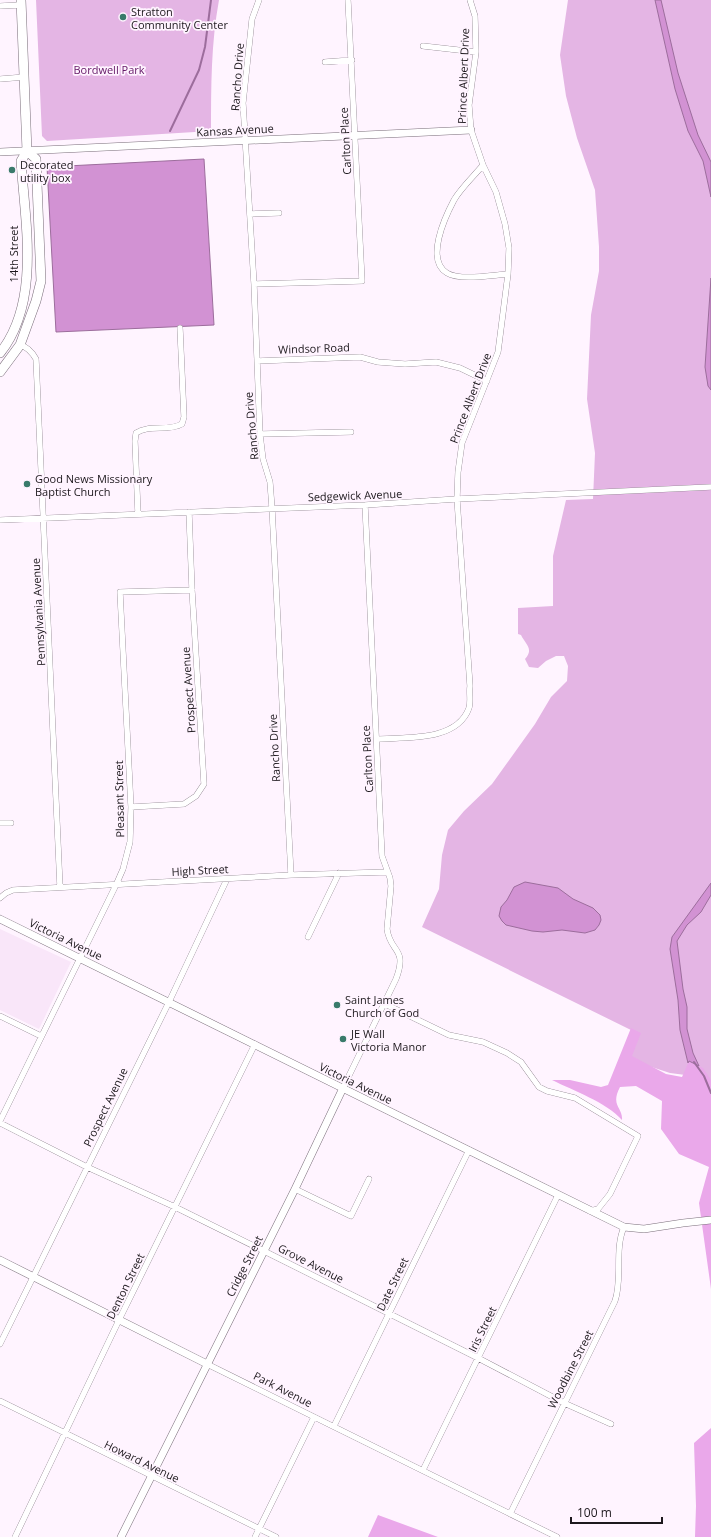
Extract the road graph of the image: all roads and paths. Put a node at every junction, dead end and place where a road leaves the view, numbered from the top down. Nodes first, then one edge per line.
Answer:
1 (259, 0) edge
2 (348, 0) edge
3 (470, 0) edge
4 (21, 2) edge
5 (0, 6) edge
6 (423, 46) dead end
7 (476, 52) junction
8 (352, 60) junction
9 (325, 62) dead end
10 (25, 77) junction
11 (0, 79) edge
12 (470, 130) junction
13 (354, 136) junction
14 (245, 141) junction
15 (27, 151) junction
16 (0, 152) edge
17 (483, 165) junction
18 (279, 213) dead end
19 (250, 214) junction
20 (508, 274) junction
21 (254, 284) junction
22 (180, 328) dead end
23 (20, 345) junction
24 (0, 353) edge
25 (257, 361) junction
26 (0, 372) edge
27 (487, 381) junction
28 (350, 432) dead end
29 (260, 434) junction
30 (711, 488) edge
31 (457, 499) junction
32 (365, 505) junction
33 (272, 508) junction
34 (189, 512) junction
35 (138, 514) junction
36 (44, 518) junction
37 (0, 520) edge
38 (192, 590) junction
39 (377, 739) junction
40 (131, 808) junction
41 (0, 823) edge
42 (11, 823) dead end
43 (388, 872) junction
44 (339, 873) junction
45 (291, 875) junction
46 (227, 879) junction
47 (116, 885) junction
48 (60, 886) junction
49 (0, 898) edge
50 (0, 920) edge
51 (308, 937) dead end
52 (79, 958) junction
53 (169, 1002) junction
54 (385, 1004) junction
55 (0, 1016) edge
56 (41, 1036) junction
57 (255, 1044) junction
58 (342, 1088) junction
59 (0, 1122) edge
60 (469, 1150) junction
61 (87, 1167) junction
62 (368, 1179) dead end
63 (294, 1189) junction
64 (558, 1195) junction
65 (175, 1207) junction
66 (590, 1211) junction
67 (711, 1220) edge
68 (624, 1227) junction
69 (264, 1251) junction
70 (0, 1260) edge
71 (32, 1277) junction
72 (389, 1314) junction
73 (119, 1320) junction
74 (0, 1344) edge
75 (478, 1358) junction
76 (207, 1364) junction
77 (0, 1401) edge
78 (564, 1403) junction
79 (314, 1417) junction
80 (611, 1424) dead end
81 (334, 1426) junction
82 (64, 1434) junction
83 (423, 1470) junction
84 (152, 1476) junction
85 (510, 1514) junction
86 (260, 1528) junction
87 (15, 1537) edge
88 (121, 1537) edge
89 (256, 1537) edge
90 (276, 1537) edge
91 (557, 1537) edge

1 - 14 street, Rancho Drive
2 - 8 street, Carlton Place
3 - 7 street, Prince Albert Drive
4 - 5 street
4 - 10 main road
6 - 7 street
7 - 12 street, Prince Albert Drive
8 - 9 street
8 - 13 street, Carlton Place
10 - 11 street
10 - 15 main road
12 - 13 street, Kansas Avenue
12 - 17 street, Prince Albert Drive
13 - 14 street, Kansas Avenue
13 - 21 street, Carlton Place
14 - 15 street, Kansas Avenue
14 - 19 street, Rancho Drive
15 - 16 street, Kansas Avenue
15 - 23 main road
15 - 24 main road, 14th Street
17 - 20 street, Prince Albert Drive
17 - 20 street
18 - 19 street
19 - 21 street, Rancho Drive
20 - 27 street, Prince Albert Drive
21 - 25 street, Rancho Drive
22 - 35 street
23 - 26 main road
23 - 36 street, Pennsylvania Avenue
25 - 27 street, Windsor Road
25 - 29 street, Rancho Drive
27 - 31 street, Prince Albert Drive
28 - 29 street
29 - 33 street, Rancho Drive
30 - 31 street, Sedgewick Avenue
31 - 32 street, Sedgewick Avenue
31 - 39 street, Prince Albert Drive
32 - 33 street, Sedgewick Avenue
32 - 39 street, Carlton Place
33 - 34 street, Sedgewick Avenue
33 - 45 street, Rancho Drive
34 - 35 street, Sedgewick Avenue
34 - 38 street, Prospect Avenue
35 - 36 street, Sedgewick Avenue
36 - 37 street, Sedgewick Avenue
36 - 48 street, Pennsylvania Avenue
38 - 40 street, Prospect Avenue
38 - 40 street, Pleasant Street
39 - 43 street, Carlton Place
40 - 47 street, Pleasant Street
41 - 42 street
43 - 44 street, High Street
43 - 54 street, Carlton Place
44 - 45 street, High Street
44 - 51 street
45 - 46 street, High Street
46 - 47 street, High Street
46 - 53 street, Prospect Avenue
47 - 48 street, High Street
47 - 52 street, Pleasant Street
48 - 49 street, High Street
50 - 52 street, Victoria Avenue
52 - 53 street, Victoria Avenue
52 - 56 street, Pleasant Street
53 - 57 street, Victoria Avenue
53 - 61 street, Prospect Avenue
54 - 58 street, Cridge Street
54 - 66 street
55 - 56 street
56 - 59 street, Pleasant Street
57 - 58 street, Victoria Avenue
57 - 65 street, Denton Street
58 - 60 street, Victoria Avenue
58 - 63 street, Cridge Street
59 - 61 street, Grove Avenue
60 - 64 street, Victoria Avenue
60 - 72 street, Date Street
61 - 65 street, Grove Avenue
61 - 71 street, Prospect Avenue
62 - 63 street
63 - 69 street, Cridge Street
64 - 66 street, Victoria Avenue
64 - 75 street, Iris Street
65 - 69 street, Grove Avenue
65 - 73 street, Denton Street
66 - 68 street, Victoria Avenue
67 - 68 street, Victoria Avenue
68 - 78 street, Woodbine Street
69 - 72 street, Grove Avenue
69 - 76 street, Cridge Street
70 - 71 street, Park Avenue
71 - 73 street, Park Avenue
71 - 74 street, Prospect Avenue
72 - 75 street, Grove Avenue
72 - 81 street, Date Street
73 - 76 street, Park Avenue
73 - 82 street, Denton Street
75 - 78 street, Grove Avenue
75 - 83 street, Iris Street
76 - 79 street, Park Avenue
76 - 84 street, Cridge Street
77 - 82 street, Howard Avenue
78 - 80 street, Grove Avenue
78 - 85 street, Woodbine Street
79 - 81 street, Park Avenue
79 - 86 street
81 - 83 street, Park Avenue
82 - 84 street, Howard Avenue
82 - 87 street, Denton Street
83 - 85 street, Park Avenue
84 - 86 street, Howard Avenue
84 - 88 street, Cridge Street
85 - 91 street, Park Avenue
86 - 89 street
86 - 90 street, Howard Avenue

